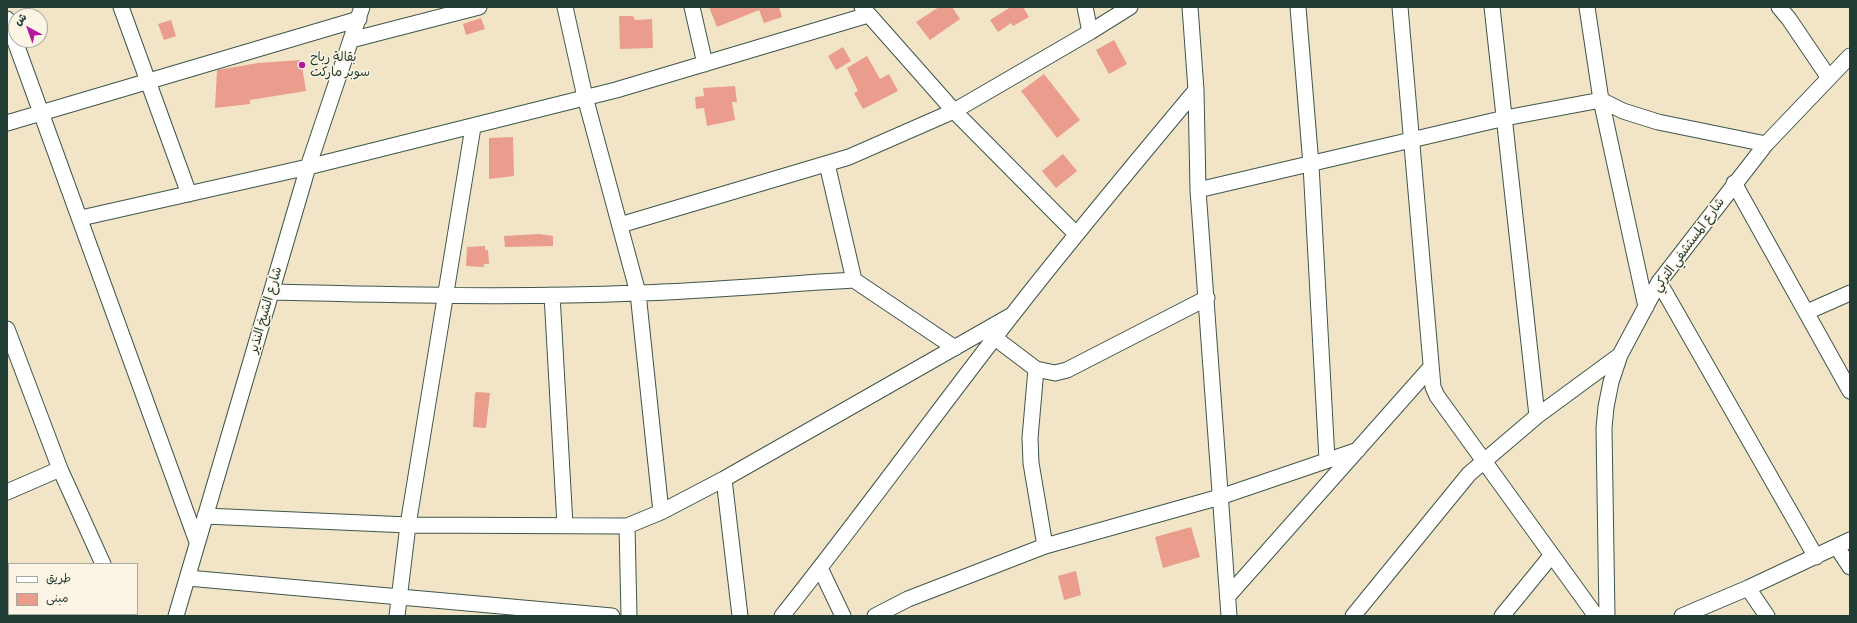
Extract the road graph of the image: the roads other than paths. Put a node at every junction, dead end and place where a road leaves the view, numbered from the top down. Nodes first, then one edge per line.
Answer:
1 (121, 7) edge
2 (479, 7) edge
3 (565, 7) edge
4 (692, 7) edge
5 (1085, 7) edge
6 (1130, 7) edge
7 (1190, 7) edge
8 (1298, 7) edge
9 (1400, 7) edge
10 (1492, 7) edge
11 (1587, 7) edge
12 (1779, 7) edge
13 (865, 11) edge
14 (360, 13) edge
15 (7, 18) edge
16 (1090, 32) junction
17 (352, 40) junction
18 (1850, 56) edge
19 (705, 64) junction
20 (1829, 78) junction
21 (147, 81) junction
22 (1196, 90) junction
23 (585, 97) junction
24 (1601, 100) junction
25 (954, 111) junction
26 (42, 112) junction
27 (1505, 118) junction
28 (7, 123) edge
29 (473, 127) junction
30 (1411, 141) junction
31 (1766, 144) junction
32 (826, 164) junction
33 (1311, 165) junction
34 (308, 167) junction
35 (1734, 183) junction
36 (1198, 190) junction
37 (189, 194) junction
38 (81, 218) junction
39 (620, 225) junction
40 (1076, 234) junction
41 (854, 280) junction
42 (1659, 282) junction
43 (272, 292) junction
44 (638, 293) junction
45 (1850, 293) edge
46 (552, 295) junction
47 (446, 296) junction
48 (1207, 298) junction
49 (1646, 307) junction
50 (1807, 312) junction
51 (1012, 315) junction
52 (7, 330) edge
53 (995, 338) junction
54 (956, 348) junction
55 (1620, 355) junction
56 (1431, 367) junction
57 (1036, 369) junction
58 (1850, 391) edge
59 (1537, 416) junction
60 (1358, 450) junction
61 (1327, 460) junction
62 (1482, 461) junction
63 (60, 469) junction
64 (724, 479) junction
65 (7, 492) edge
66 (1220, 497) junction
67 (661, 512) junction
68 (205, 516) junction
69 (408, 525) junction
70 (565, 525) junction
71 (627, 526) junction
72 (197, 542) junction
73 (1843, 544) edge
74 (1045, 546) junction
75 (1551, 556) junction
76 (1816, 557) junction
77 (103, 563) edge
78 (1850, 567) edge
79 (820, 568) junction
80 (188, 578) junction
81 (1748, 588) junction
82 (399, 597) junction
83 (1226, 610) edge
84 (176, 616) edge
85 (397, 616) edge
86 (612, 616) edge
87 (629, 616) edge
88 (740, 616) edge
89 (782, 616) edge
90 (843, 616) edge
91 (875, 616) edge
92 (1353, 616) edge
93 (1502, 616) edge
94 (1596, 616) edge
95 (1607, 616) edge
96 (1682, 616) edge
97 (1767, 616) edge

1 - 21 street
2 - 17 street
3 - 23 street
4 - 19 street
5 - 16 street
6 - 16 street
7 - 22 street
8 - 33 street
9 - 30 street
10 - 27 street
11 - 24 street
12 - 20 street
13 - 19 street
13 - 25 street
14 - 17 street, شارع الشيخ النذير
14 - 21 street
15 - 26 street
16 - 25 street
17 - 34 street, شارع الشيخ النذير
18 - 20 street, شارع المستشفي التركي
19 - 23 street
20 - 31 street, شارع المستشفي التركي
21 - 26 street
21 - 37 street
22 - 36 street
22 - 40 street
23 - 29 street
23 - 39 street
24 - 27 street
24 - 31 street
24 - 49 street
25 - 32 street
25 - 40 street
26 - 28 street
26 - 38 street
27 - 30 street
27 - 59 street
29 - 34 street
29 - 47 street
30 - 33 street
30 - 56 street
31 - 35 street, شارع المستشفي التركي
32 - 39 street
32 - 41 street
33 - 36 street
33 - 61 street
34 - 37 street
34 - 43 street, شارع الشيخ النذير
35 - 42 street, شارع المستشفي التركي
35 - 50 street
36 - 48 street
37 - 38 street
38 - 72 street
39 - 44 street
40 - 51 street
41 - 44 street
41 - 54 street
42 - 49 street, شارع المستشفي التركي
42 - 76 street
43 - 47 street
43 - 68 street, شارع الشيخ النذير
44 - 46 street
44 - 67 street
45 - 50 street
46 - 47 street
46 - 70 street
47 - 69 street
48 - 57 street
48 - 66 street
49 - 55 street, شارع المستشفي التركي
50 - 58 street
51 - 53 street
51 - 54 street
52 - 63 street
53 - 57 street
53 - 79 street
54 - 64 street
55 - 59 street
55 - 95 street, شارع المستشفي التركي
56 - 60 street
56 - 62 street
57 - 74 street
59 - 62 street
60 - 61 street
60 - 83 street
61 - 66 street
62 - 75 street
62 - 92 street
63 - 65 street
63 - 77 street
64 - 67 street
64 - 88 street
66 - 74 street
66 - 83 street
67 - 71 street
68 - 69 street
68 - 72 street, شارع الشيخ النذير
69 - 70 street
69 - 82 street
70 - 71 street
71 - 87 street
72 - 80 street, شارع الشيخ النذير
73 - 76 street
73 - 78 street
74 - 91 street
75 - 93 street
75 - 94 street
76 - 81 street
79 - 89 street
79 - 90 street
80 - 82 street
80 - 84 street, شارع الشيخ النذير
81 - 96 street
81 - 97 street
82 - 85 street
82 - 86 street

